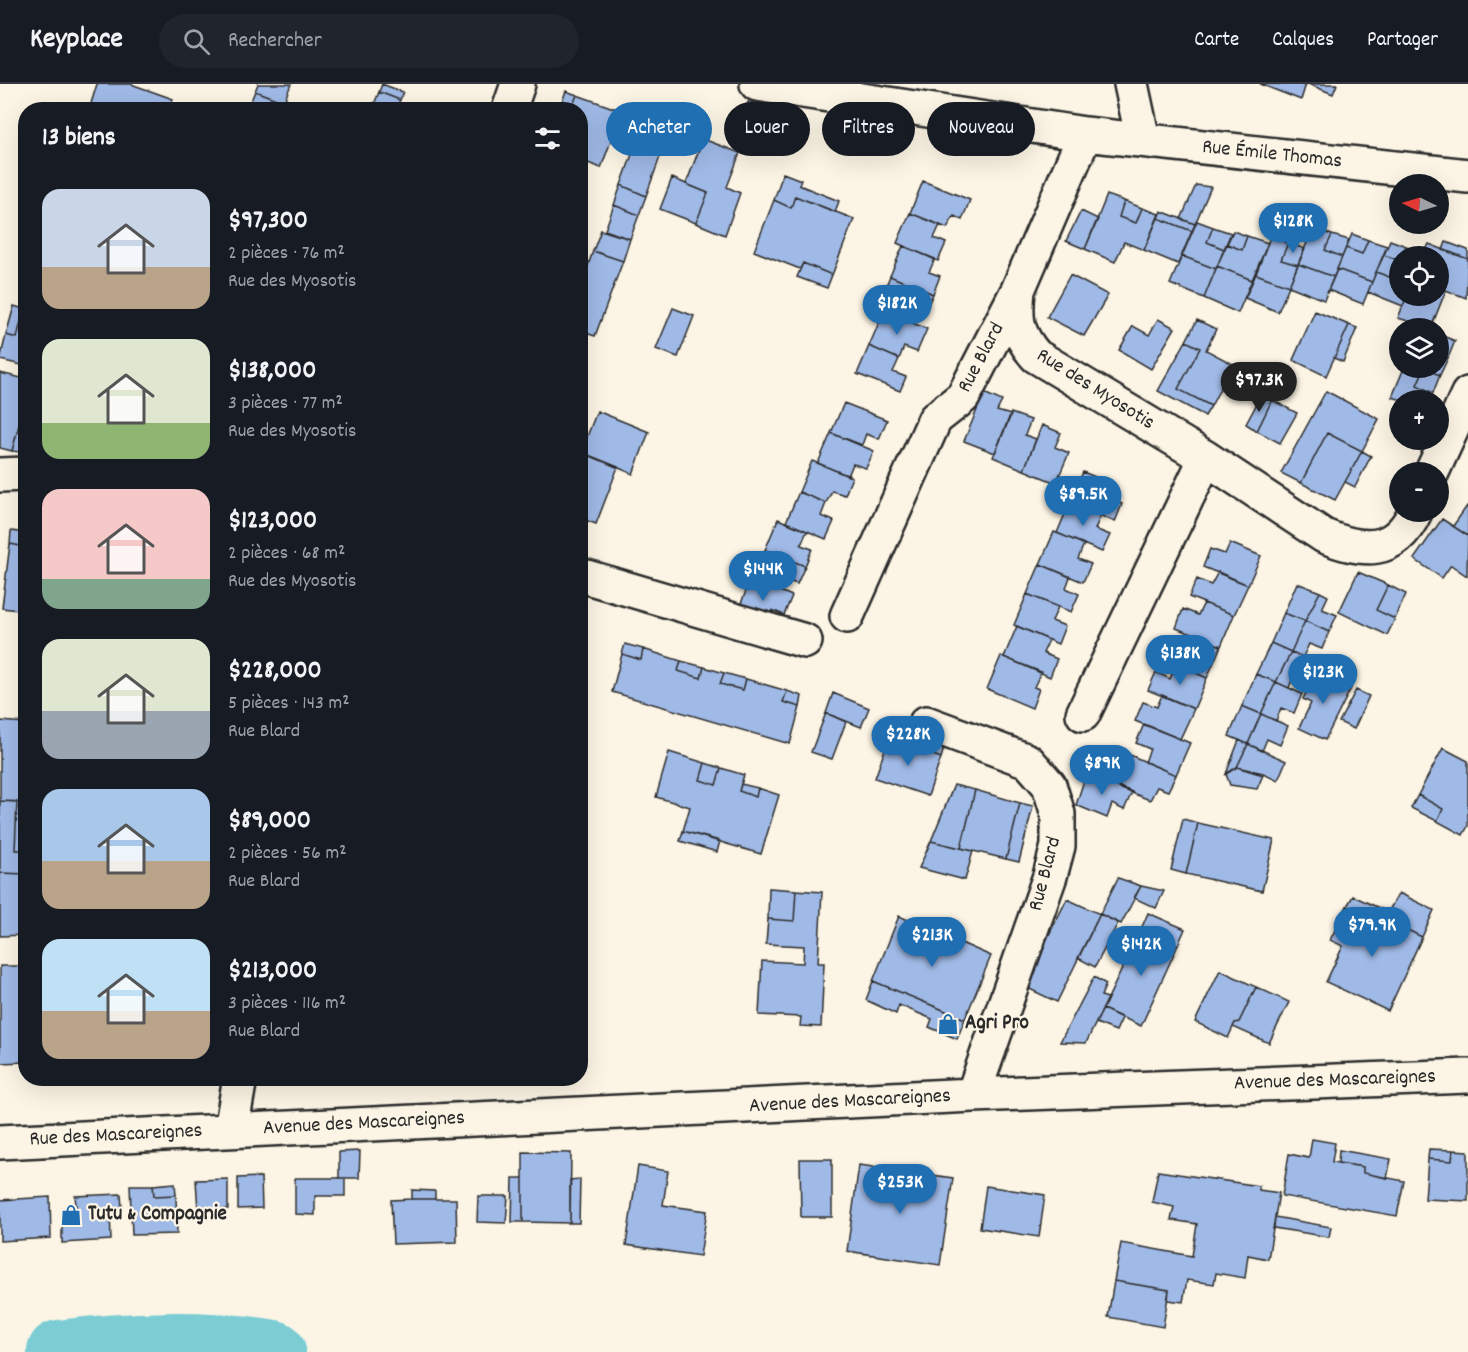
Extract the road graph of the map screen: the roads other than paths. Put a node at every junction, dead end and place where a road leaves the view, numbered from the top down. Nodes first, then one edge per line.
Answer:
1 (518, 84) edge
2 (757, 84) edge
3 (1131, 84) edge
4 (512, 102) edge
5 (1085, 135) junction
6 (1143, 140) junction
7 (1468, 176) edge
8 (1018, 290) junction
9 (1468, 394) edge
10 (1206, 458) junction
11 (1437, 462) edge
12 (18, 474) edge
13 (0, 475) edge
14 (1410, 522) edge
15 (588, 577) edge
16 (847, 616) dead end
17 (805, 641) dead end
18 (1083, 714) dead end
19 (926, 723) dead end
20 (1468, 1076) edge
21 (239, 1086) edge
22 (973, 1095) junction
23 (231, 1130) junction
24 (0, 1142) edge

1 - 4 street
2 - 5 street, Rue Émile Thomas
3 - 6 street
5 - 6 street, Rue Émile Thomas
5 - 8 street, Rue des Myosotis
6 - 7 street, Rue Émile Thomas
8 - 10 street, Rue des Myosotis
8 - 16 street, Rue Blard
9 - 11 street
10 - 14 street, Rue des Myosotis
10 - 18 street
12 - 13 street
15 - 17 street
19 - 22 street, Rue Blard
20 - 22 street, Avenue des Mascareignes
21 - 23 street
22 - 23 street, Avenue des Mascareignes
23 - 24 street, Rue des Mascareignes

